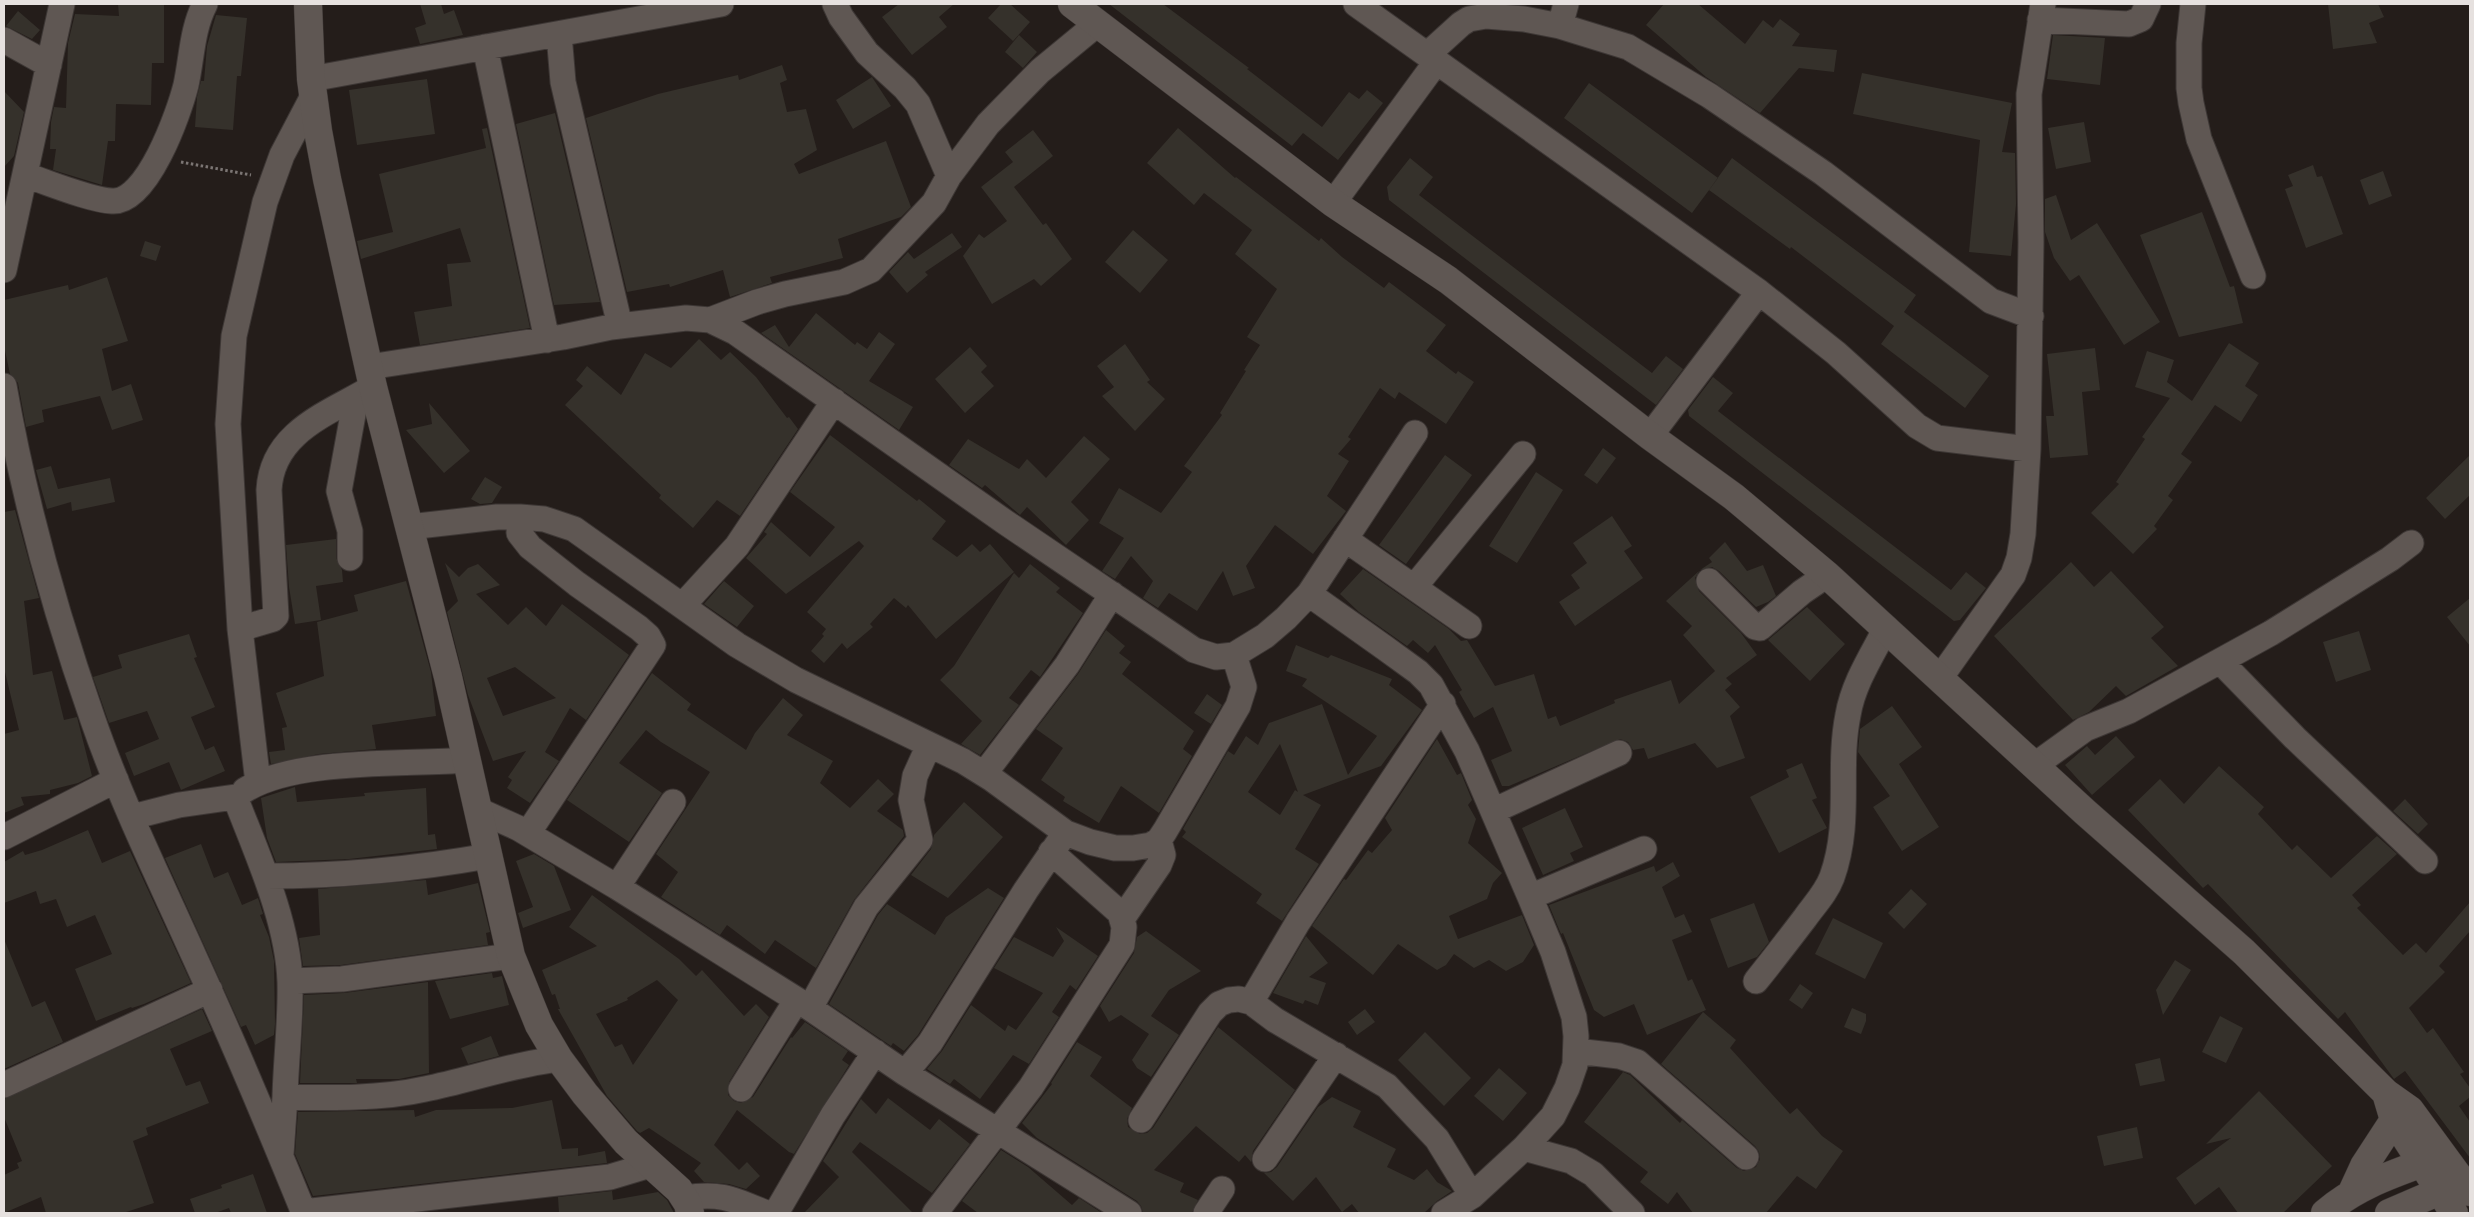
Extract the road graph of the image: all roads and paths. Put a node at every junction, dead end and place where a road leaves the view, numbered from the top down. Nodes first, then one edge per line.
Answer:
1 (62, 4) edge
2 (205, 4) edge
3 (308, 4) edge
4 (721, 4) edge
5 (835, 4) edge
6 (1072, 4) edge
7 (1356, 4) edge
8 (2148, 4) edge
9 (2192, 4) edge
10 (2042, 12) edge
11 (1563, 15) edge
12 (1097, 24) junction
13 (559, 34) junction
14 (4, 40) edge
15 (485, 47) junction
16 (1433, 57) junction
17 (49, 65) junction
18 (312, 88) junction
19 (158, 156) junction
20 (949, 176) junction
21 (273, 177) junction
22 (16, 181) edge
23 (1333, 203) junction
24 (4, 270) edge
25 (2253, 276) dead end
26 (1759, 292) junction
27 (2031, 316) junction
28 (710, 320) junction
29 (620, 326) junction
30 (547, 340) junction
31 (366, 384) junction
32 (4, 386) edge
33 (834, 401) junction
34 (1415, 433) dead end
35 (1650, 436) junction
36 (2028, 449) junction
37 (1523, 454) dead end
38 (520, 516) junction
39 (409, 527) junction
40 (1345, 539) junction
41 (2411, 543) dead end
42 (350, 558) dead end
43 (1827, 575) junction
44 (1709, 581) dead end
45 (1415, 586) junction
46 (1112, 594) junction
47 (1309, 594) junction
48 (683, 605) junction
49 (1469, 626) dead end
50 (1886, 628) junction
51 (240, 629) junction
52 (1234, 655) junction
53 (2220, 661) junction
54 (1940, 678) junction
55 (1443, 704) junction
56 (930, 745) junction
57 (1619, 753) dead end
58 (466, 760) junction
59 (2035, 765) junction
60 (984, 774) junction
61 (116, 780) junction
62 (258, 782) junction
63 (235, 797) junction
64 (673, 802) dead end
65 (478, 810) junction
66 (1493, 811) junction
67 (132, 818) junction
68 (528, 833) junction
69 (4, 837) edge
70 (1159, 840) junction
71 (1059, 842) junction
72 (1644, 849) dead end
73 (488, 856) junction
74 (2425, 861) dead end
75 (266, 876) junction
76 (617, 887) junction
77 (1530, 897) junction
78 (1122, 919) junction
79 (511, 956) junction
80 (290, 981) junction
81 (1756, 982) dead end
82 (210, 990) junction
83 (1251, 1002) junction
84 (803, 1005) junction
85 (875, 1052) junction
86 (1576, 1052) junction
87 (1336, 1055) junction
88 (559, 1059) junction
89 (906, 1073) junction
90 (4, 1084) edge
91 (740, 1089) dead end
92 (2386, 1093) junction
93 (285, 1096) junction
94 (1141, 1120) dead end
95 (2394, 1120) junction
96 (999, 1131) junction
97 (1524, 1148) junction
98 (1746, 1157) dead end
99 (281, 1159) junction
100 (1265, 1159) dead end
101 (2433, 1159) junction
102 (650, 1164) junction
103 (2467, 1187) edge
104 (1222, 1189) dead end
105 (2438, 1191) junction
106 (2352, 1192) junction
107 (1472, 1196) junction
108 (687, 1206) edge
109 (303, 1212) edge
110 (766, 1213) edge
111 (776, 1213) edge
112 (935, 1213) edge
113 (1129, 1213) edge
114 (1206, 1213) edge
115 (1444, 1213) edge
116 (1632, 1213) edge
117 (2325, 1213) edge
118 (2389, 1213) edge
119 (2454, 1213) edge

1 - 17 street
2 - 19 street
3 - 18 main road
4 - 13 street
5 - 20 street
6 - 12 main road
7 - 16 street
8 - 10 street
9 - 25 street
10 - 27 street
11 - 16 street
11 - 27 street
12 - 20 street
12 - 23 main road
13 - 15 street
13 - 29 street
14 - 17 street
15 - 18 street
15 - 30 street
16 - 23 street
16 - 26 street
17 - 22 street
18 - 21 street
18 - 31 main road
19 - 21 path
19 - 22 street
20 - 28 street
21 - 51 street
22 - 24 street
23 - 35 main road
26 - 35 street
26 - 36 street
27 - 36 street
28 - 29 street
28 - 33 street
29 - 30 street
30 - 31 street
31 - 39 main road
31 - 42 street
31 - 51 street
32 - 61 street
33 - 46 street
33 - 48 street
34 - 40 street
35 - 43 main road
36 - 54 street
37 - 45 street
38 - 39 street
38 - 48 street
38 - 68 street
39 - 58 main road
40 - 45 street
40 - 47 street
41 - 53 street
43 - 44 street
43 - 50 main road
45 - 49 street
46 - 52 street
46 - 60 street
47 - 52 street
47 - 55 street
48 - 56 street
50 - 54 main road
50 - 81 street
51 - 62 street
52 - 70 street
53 - 59 street
53 - 74 street
54 - 59 main road
55 - 66 street
55 - 83 street
56 - 60 street
56 - 84 street
57 - 66 street
58 - 62 street
58 - 65 main road
59 - 92 main road
60 - 71 street
61 - 67 street
61 - 69 street
62 - 63 street
63 - 67 street
63 - 75 street
64 - 76 street
65 - 68 street
65 - 73 main road
66 - 77 street
67 - 82 street
68 - 76 street
70 - 71 street
70 - 78 street
71 - 78 street
71 - 89 street
72 - 77 street
73 - 75 street
73 - 79 main road
75 - 80 street
76 - 84 street
77 - 86 street
78 - 96 street
79 - 80 street
79 - 88 main road
80 - 93 street
82 - 90 street
82 - 99 street
83 - 87 street
83 - 94 street
84 - 85 street
84 - 91 street
85 - 89 street
85 - 111 street
86 - 97 street
86 - 98 street
87 - 100 street
87 - 107 street
88 - 93 street
88 - 102 main road
89 - 96 street
92 - 95 main road
92 - 101 main road
93 - 99 street
95 - 101 main road
95 - 106 main road
96 - 112 street
96 - 113 street
97 - 107 street
97 - 116 street
99 - 109 street
101 - 103 main road
101 - 105 main road
101 - 106 main road
102 - 108 main road
102 - 109 street
103 - 105 main road
104 - 114 street
105 - 118 main road
105 - 119 main road
106 - 117 main road
107 - 115 street
108 - 110 street

